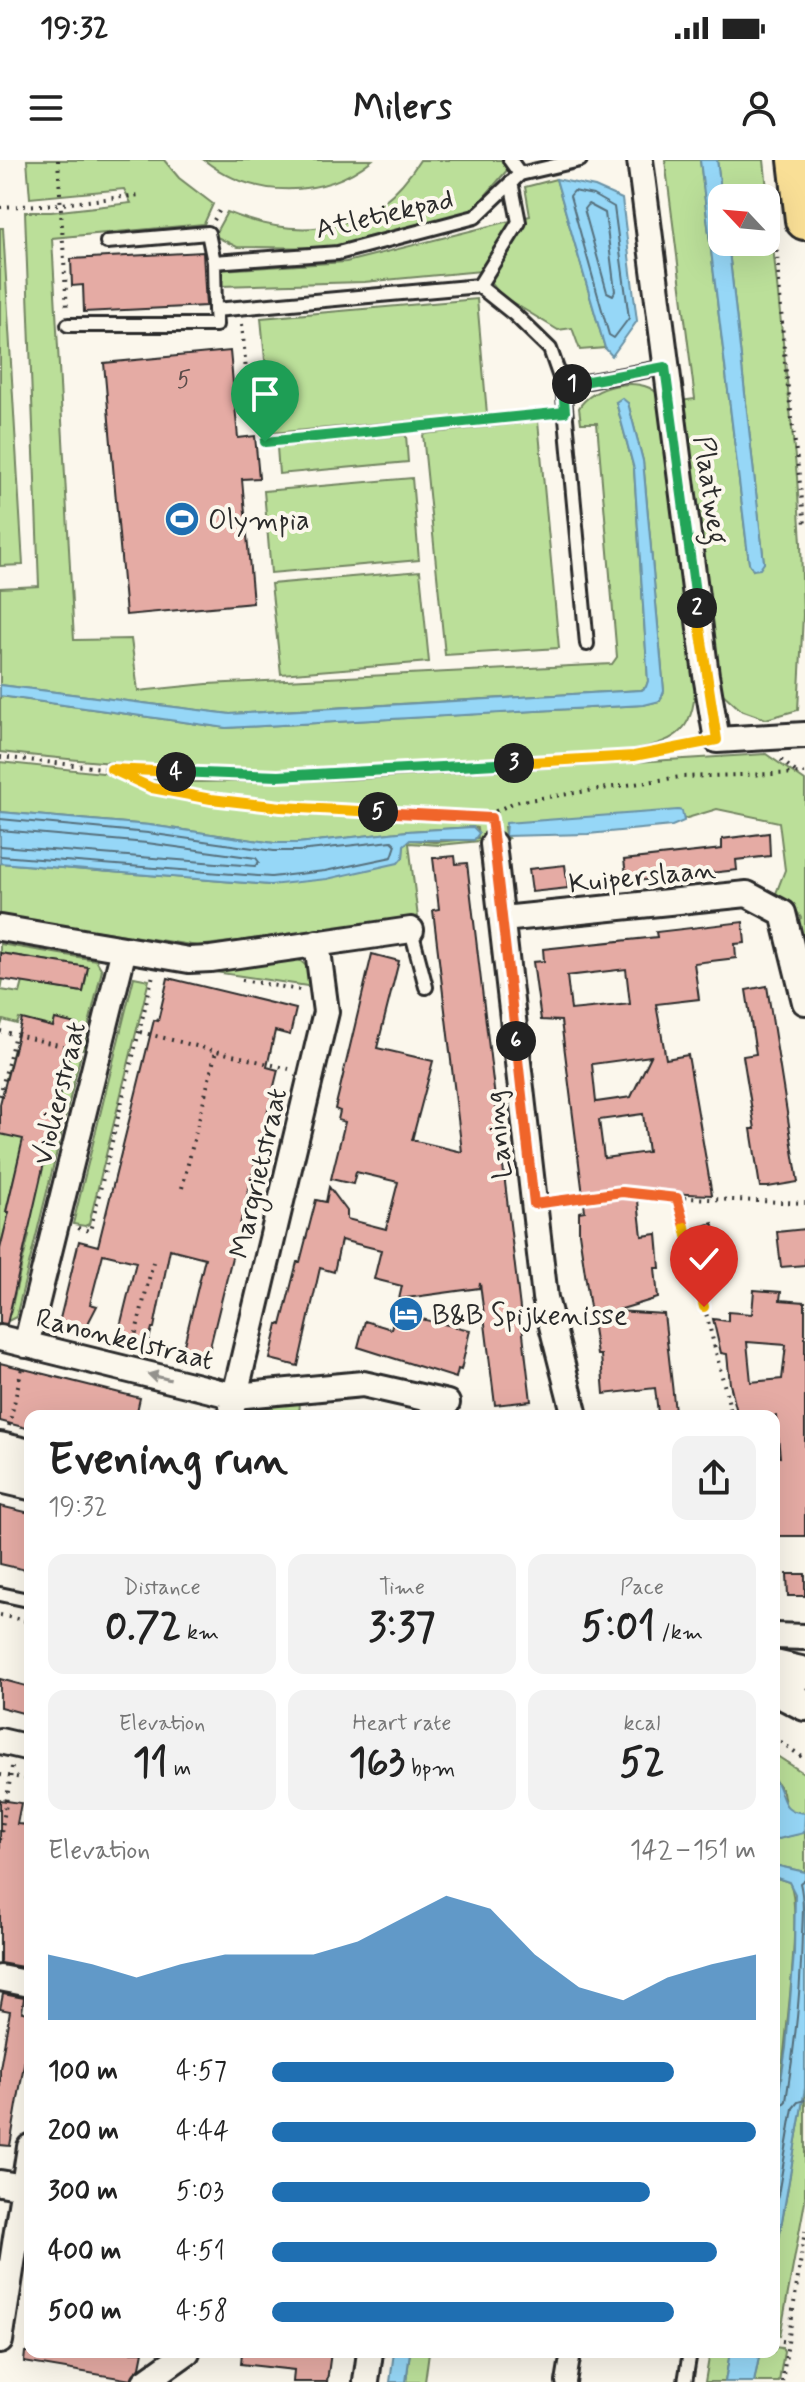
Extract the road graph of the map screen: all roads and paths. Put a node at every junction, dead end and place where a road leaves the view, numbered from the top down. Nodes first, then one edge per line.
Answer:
1 (58, 160) edge
2 (510, 160) edge
3 (580, 160) edge
4 (640, 160) edge
5 (798, 160) edge
6 (516, 178) junction
7 (139, 195) dead end
8 (62, 204) junction
9 (0, 207) edge
10 (790, 221) edge
11 (107, 242) dead end
12 (214, 262) junction
13 (479, 286) junction
14 (215, 310) junction
15 (68, 325) joint
16 (216, 325) junction
17 (665, 367) junction
18 (563, 386) junction
19 (565, 412) junction
20 (805, 524) edge
21 (587, 644) dead end
22 (805, 735) edge
23 (717, 740) junction
24 (0, 757) edge
25 (111, 769) junction
26 (805, 773) edge
27 (491, 818) junction
28 (493, 844) joint
29 (503, 919) junction
30 (0, 928) edge
31 (411, 930) joint
32 (317, 943) junction
33 (124, 949) junction
34 (158, 955) junction
35 (232, 978) dead end
36 (426, 987) dead end
37 (323, 990) junction
38 (805, 1002) edge
39 (0, 1031) edge
40 (140, 1032) junction
41 (15, 1034) junction
42 (216, 1050) junction
43 (98, 1054) junction
44 (311, 1075) junction
45 (0, 1096) edge
46 (182, 1188) dead end
47 (677, 1198) junction
48 (805, 1203) edge
49 (534, 1204) junction
50 (56, 1224) junction
51 (153, 1262) dead end
52 (0, 1338) edge
53 (25, 1355) junction
54 (127, 1369) junction
55 (447, 1403) dead end
56 (232, 1406) edge
57 (573, 1410) edge
58 (730, 1410) edge
59 (4, 1437) edge
60 (24, 1451) edge
61 (0, 1477) edge
62 (24, 1483) edge
63 (0, 1594) edge
64 (24, 1599) edge
65 (0, 1615) edge
66 (24, 1621) edge
67 (780, 1636) edge
68 (805, 1637) edge
69 (780, 1667) edge
70 (805, 1673) edge
71 (780, 1692) edge
72 (805, 1705) edge
73 (780, 1741) edge
74 (15, 1745) edge
75 (805, 1759) edge
76 (0, 1775) edge
77 (11, 1776) junction
78 (24, 1778) edge
79 (0, 1840) edge
80 (0, 1978) edge
81 (24, 1983) edge
82 (24, 2166) edge
83 (18, 2186) edge
84 (805, 2231) edge
85 (0, 2341) edge
86 (780, 2341) edge
87 (789, 2342) junction
88 (179, 2358) edge
89 (369, 2358) edge
90 (570, 2358) edge
91 (689, 2358) edge
92 (145, 2382) edge
93 (366, 2382) edge
94 (566, 2382) edge
95 (685, 2382) edge
96 (782, 2382) edge

1 - 8 path
2 - 6 lane
3 - 6 lane
4 - 17 street, Plaatweg
5 - 10 main road
6 - 12 lane, Atletiekpad
6 - 13 lane
7 - 8 path
8 - 9 path
8 - 15 path
10 - 20 path
11 - 12 lane
12 - 14 lane
13 - 14 lane
13 - 18 lane
14 - 16 lane
15 - 16 lane
16 - 19 path
17 - 18 lane
17 - 23 street, Plaatweg
18 - 19 lane
19 - 21 lane
22 - 23 street
23 - 25 path
24 - 25 path
25 - 27 path
26 - 27 path
27 - 28 path
28 - 29 street, Laning
29 - 38 street, Kuiperslaan
29 - 49 street, Laning
30 - 33 street
31 - 32 street
31 - 36 lane
32 - 34 street
32 - 37 street, Margrietstraat
33 - 34 street
33 - 43 street, Violierstraat
34 - 40 path
35 - 37 path
37 - 44 street, Margrietstraat
39 - 41 path
40 - 42 path
40 - 50 path
41 - 43 path
41 - 45 path
42 - 44 path
42 - 46 path
43 - 50 street, Violierstraat
44 - 56 street, Margrietstraat
47 - 48 path
47 - 49 path
47 - 58 path
49 - 57 street, Laning
50 - 53 street, Violierstraat
51 - 54 path
52 - 53 street, Ranonkelstraat
53 - 54 street, Ranonkelstraat
53 - 59 path
56 -> 54 street, Ranonkelstraat
55 - 56 street, Ranonkelstraat
59 - 60 street
61 - 62 street
63 - 64 lane
65 - 66 path
67 - 68 street
69 - 70 street
71 - 72 street
73 - 75 path
74 - 77 path
76 - 77 path
77 - 78 path
77 - 79 path
80 - 81 street
82 - 83 street
83 - 85 street
84 - 87 path
86 - 87 path
87 - 96 path
88 - 92 street
89 - 93 street
90 - 94 street
91 - 95 lane

